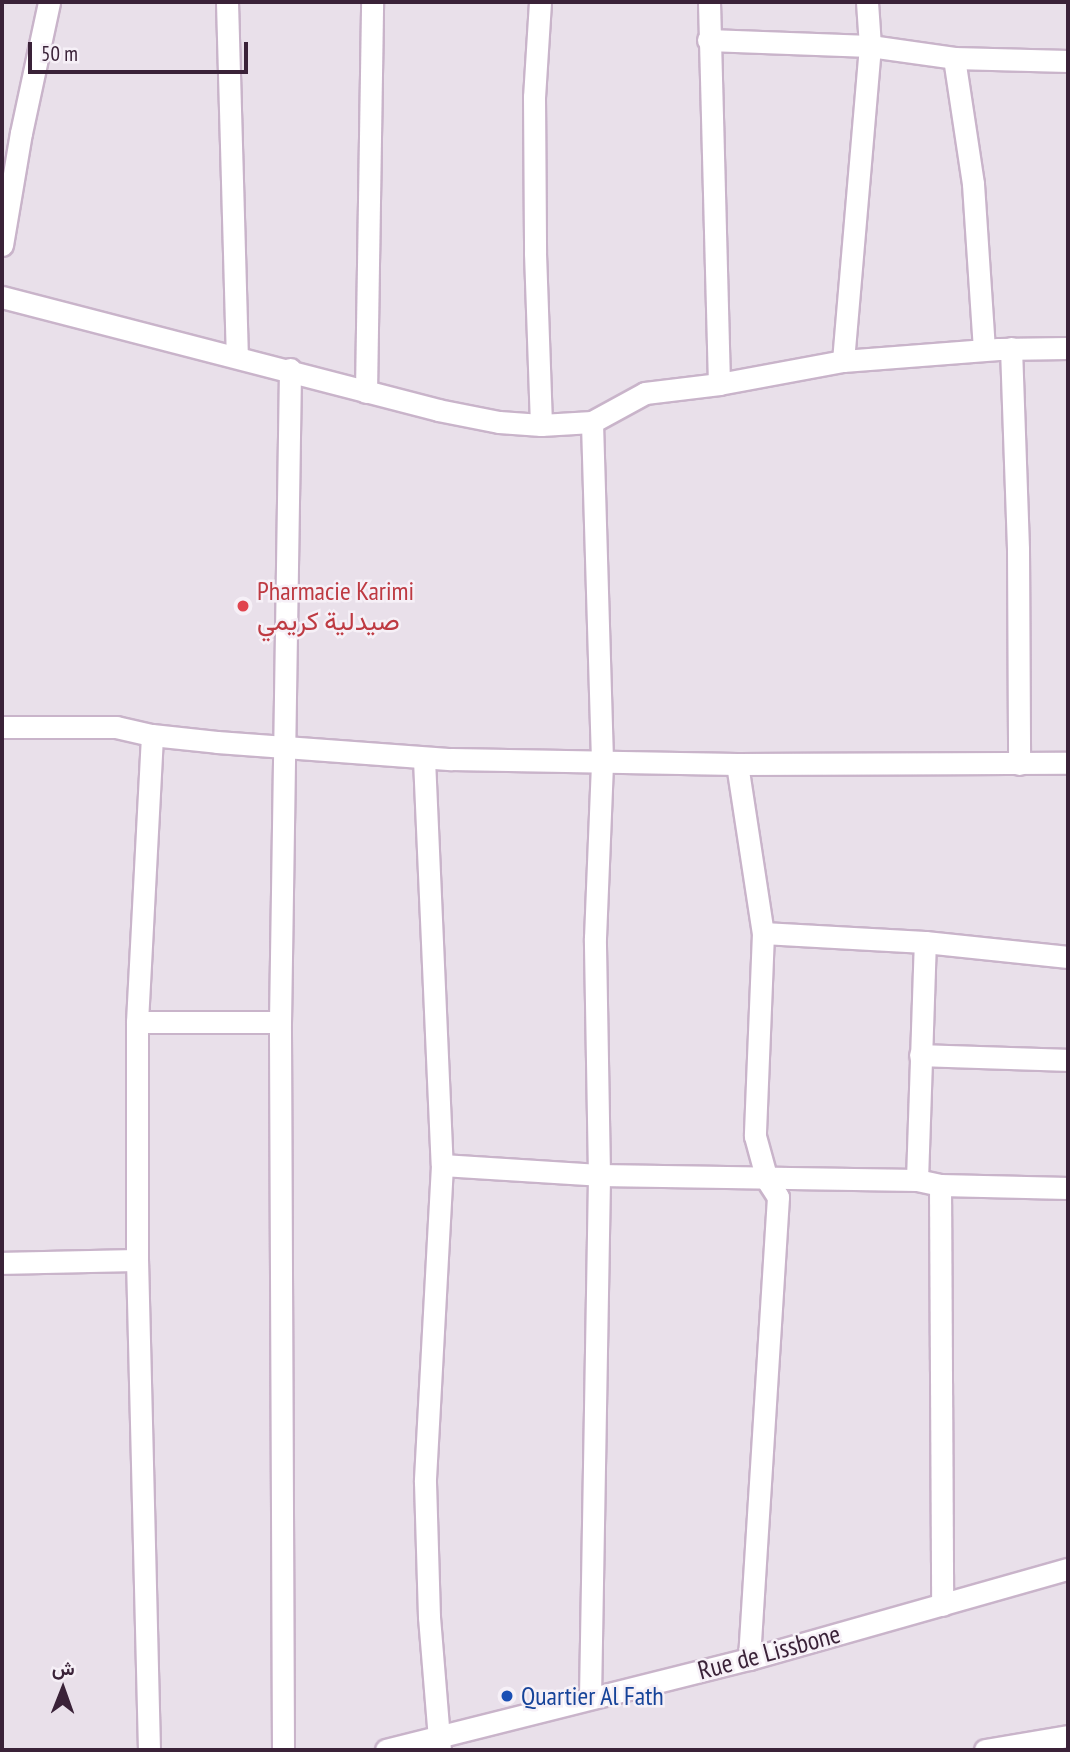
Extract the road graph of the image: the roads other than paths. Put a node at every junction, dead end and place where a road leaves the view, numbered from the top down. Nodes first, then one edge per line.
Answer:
1 (227, 2) edge
2 (372, 2) edge
3 (540, 2) edge
4 (709, 2) edge
5 (867, 2) edge
6 (44, 4) edge
7 (708, 40) junction
8 (870, 46) junction
9 (954, 58) junction
10 (1068, 61) edge
11 (2, 245) edge
12 (2, 297) edge
13 (1011, 348) junction
14 (1068, 348) edge
15 (984, 350) junction
16 (237, 355) junction
17 (843, 361) junction
18 (290, 369) junction
19 (719, 384) junction
20 (366, 392) junction
21 (592, 422) junction
22 (541, 425) junction
23 (2, 726) edge
24 (152, 735) junction
25 (285, 746) junction
26 (424, 758) junction
27 (602, 760) junction
28 (1068, 763) edge
29 (737, 764) junction
30 (1019, 764) junction
31 (763, 933) junction
32 (925, 942) junction
33 (1068, 957) edge
34 (136, 1022) junction
35 (279, 1022) junction
36 (920, 1055) junction
37 (1068, 1060) edge
38 (442, 1165) junction
39 (599, 1175) junction
40 (767, 1180) junction
41 (917, 1180) junction
42 (940, 1185) junction
43 (1068, 1188) edge
44 (137, 1260) junction
45 (2, 1263) edge
46 (1068, 1569) edge
47 (942, 1605) junction
48 (749, 1659) junction
49 (590, 1698) junction
50 (1068, 1736) edge
51 (439, 1744) edge
52 (149, 1750) edge
53 (283, 1750) edge
54 (386, 1750) edge
55 (985, 1750) edge

1 - 16 street
2 - 20 street
3 - 22 street
4 - 7 street
5 - 8 street
6 - 11 street
7 - 8 street
7 - 19 street
8 - 9 street
8 - 17 street
9 - 10 street
9 - 15 street
12 - 16 street
13 - 14 street
13 - 15 street
13 - 30 street
15 - 17 street
16 - 18 street
17 - 19 street
18 - 20 street
18 - 25 street
19 - 21 street
20 - 22 street
21 - 22 street
21 - 27 street
23 - 24 street
24 - 25 street
24 - 34 street
25 - 26 street
25 - 35 street
26 - 27 street
26 - 38 street
27 - 29 street
27 - 39 street
28 - 30 street
29 - 30 street
29 - 31 street
31 - 32 street
31 - 40 street
32 - 33 street
32 - 36 street
34 - 35 street
34 - 44 street
35 - 53 street
36 - 37 street
36 - 41 street
38 - 39 street
38 - 51 street
39 - 40 street
39 - 49 street
40 - 41 street
40 - 48 street
41 - 42 street
42 - 43 street
42 - 47 street
44 - 45 street
44 - 52 street
46 - 47 street, Rue de Lissbone
47 - 48 street, Rue de Lissbone
48 - 49 street, Rue de Lissbone
49 - 51 street, Rue de Lissbone
50 - 55 street
51 - 54 street, Rue de Lissbone

